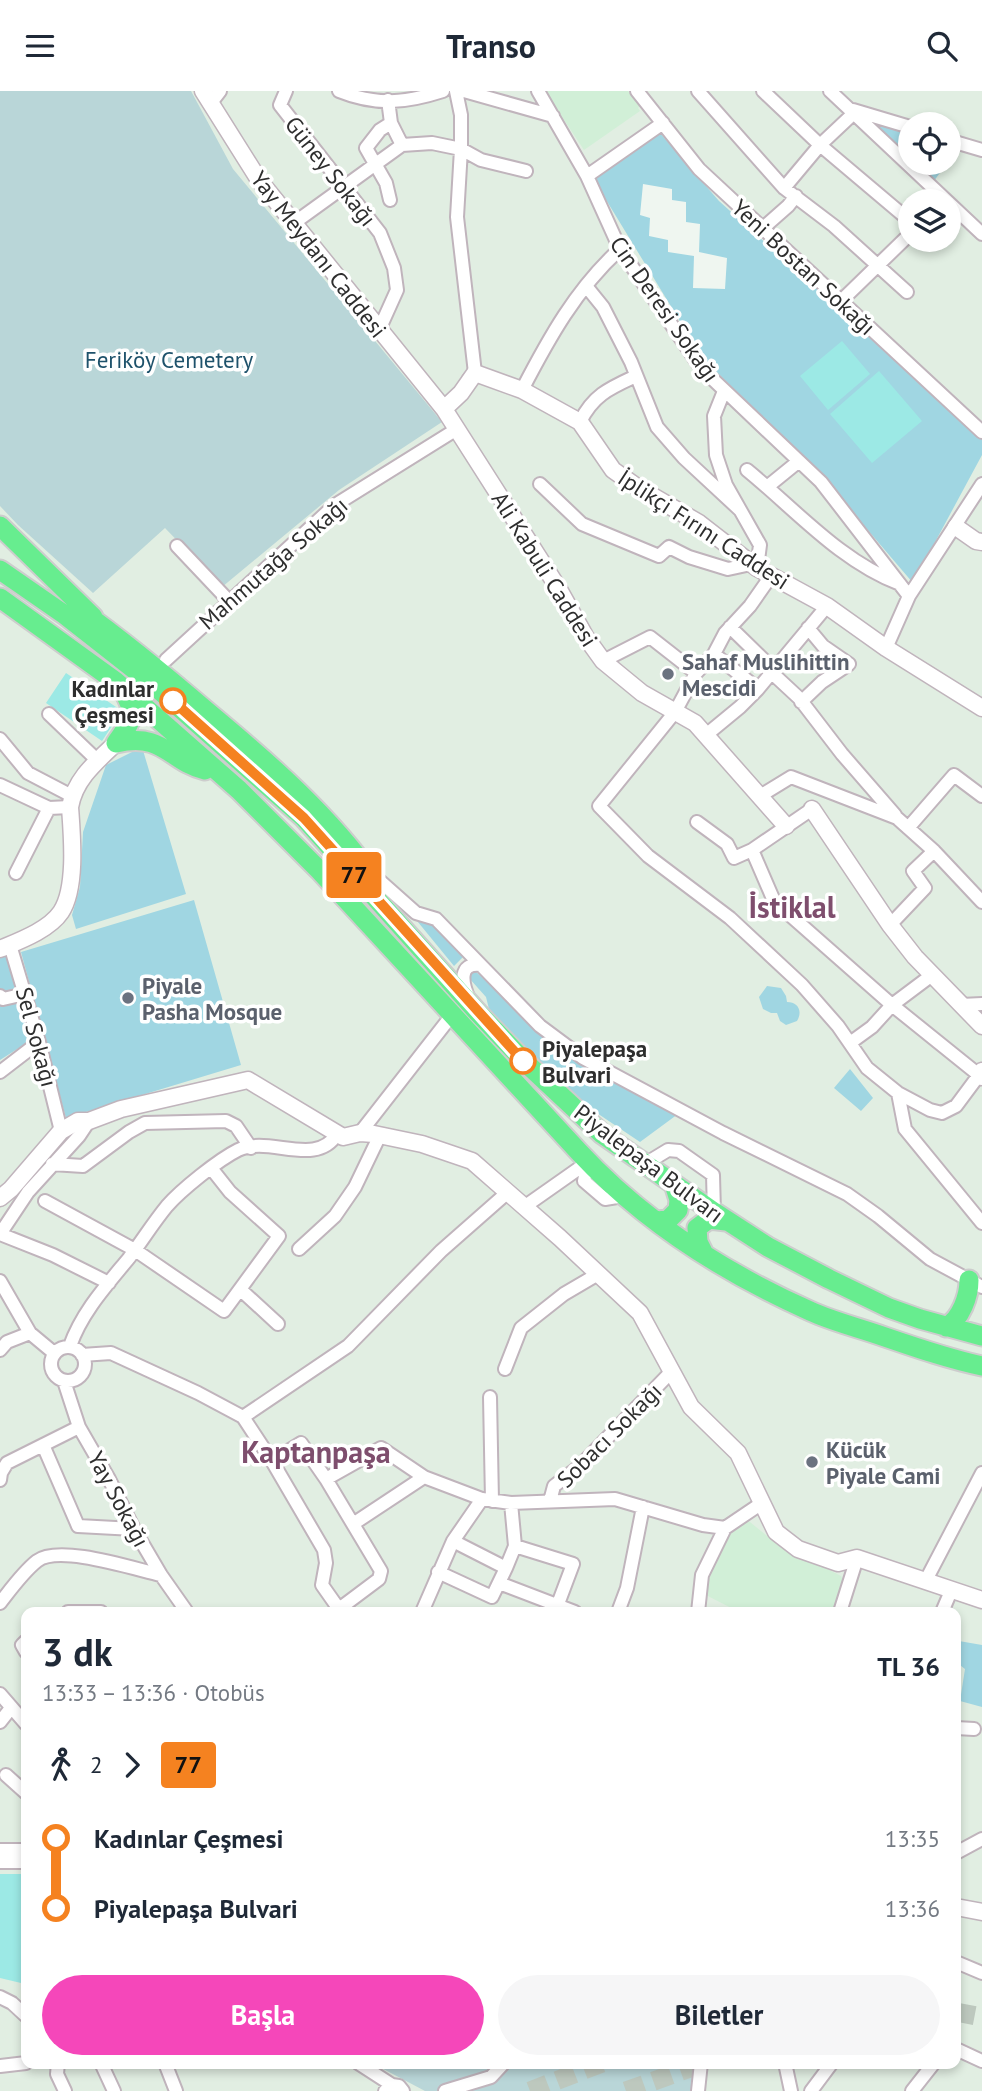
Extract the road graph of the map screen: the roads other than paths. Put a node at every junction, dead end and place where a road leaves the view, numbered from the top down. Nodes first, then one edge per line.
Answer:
1 (286, 91) edge
2 (339, 91) edge
3 (443, 91) edge
4 (456, 91) edge
5 (464, 91) edge
6 (538, 91) edge
7 (637, 91) edge
8 (698, 91) edge
9 (763, 91) edge
10 (830, 91) edge
11 (211, 95) edge
12 (388, 100) junction
13 (851, 111) junction
14 (553, 116) junction
15 (391, 123) junction
16 (663, 123) junction
17 (898, 124) edge
18 (961, 144) edge
19 (402, 145) junction
20 (820, 145) junction
21 (461, 149) junction
22 (982, 150) edge
23 (376, 164) junction
24 (526, 171) dead end
25 (587, 176) junction
26 (345, 188) junction
27 (784, 188) junction
28 (796, 196) junction
29 (390, 200) dead end
30 (898, 211) edge
31 (294, 223) junction
32 (763, 228) junction
33 (981, 232) edge
34 (898, 246) edge
35 (620, 249) junction
36 (878, 265) junction
37 (586, 286) junction
38 (907, 292) dead end
39 (841, 301) junction
40 (379, 330) junction
41 (475, 373) junction
42 (636, 376) junction
43 (522, 390) junction
44 (724, 391) junction
45 (444, 409) junction
46 (580, 422) junction
47 (457, 429) junction
48 (982, 432) edge
49 (799, 461) junction
50 (747, 470) dead end
51 (540, 484) dead end
52 (982, 484) edge
53 (767, 487) junction
54 (740, 510) junction
55 (0, 526) edge
56 (956, 527) junction
57 (177, 546) dead end
58 (980, 546) edge
59 (0, 559) edge
60 (759, 569) junction
61 (0, 570) edge
62 (900, 584) junction
63 (909, 596) junction
64 (0, 599) edge
65 (229, 601) junction
66 (827, 606) junction
67 (104, 627) junction
68 (730, 628) junction
69 (808, 628) junction
70 (886, 647) junction
71 (714, 654) junction
72 (166, 660) dead end
73 (603, 661) junction
74 (772, 670) junction
75 (696, 673) junction
76 (121, 685) junction
77 (758, 689) junction
78 (801, 702) junction
79 (982, 708) edge
80 (675, 712) junction
81 (49, 714) dead end
82 (706, 735) junction
83 (0, 739) edge
84 (116, 743) junction
85 (97, 760) junction
86 (221, 774) junction
87 (0, 785) edge
88 (760, 796) junction
89 (982, 796) edge
90 (71, 802) junction
91 (49, 809) junction
92 (812, 809) joint
93 (897, 818) junction
94 (697, 822) dead end
95 (786, 826) junction
96 (908, 828) junction
97 (752, 850) junction
98 (934, 851) junction
99 (368, 871) junction
100 (16, 873) dead end
101 (981, 898) edge
102 (890, 925) junction
103 (416, 945) junction
104 (5, 947) edge
105 (480, 965) junction
106 (932, 975) junction
107 (25, 994) junction
108 (0, 996) edge
109 (982, 1004) edge
110 (892, 1005) junction
111 (961, 1005) junction
112 (472, 1007) junction
113 (452, 1015) junction
114 (982, 1026) edge
115 (39, 1042) junction
116 (850, 1043) junction
117 (0, 1072) edge
118 (981, 1074) edge
119 (898, 1093) junction
120 (89, 1121) junction
121 (61, 1131) junction
122 (360, 1133) junction
123 (337, 1134) junction
124 (380, 1135) junction
125 (251, 1147) junction
126 (588, 1161) junction
127 (52, 1164) junction
128 (645, 1164) junction
129 (211, 1168) junction
130 (674, 1184) junction
131 (508, 1192) junction
132 (0, 1198) edge
133 (45, 1201) dead end
134 (524, 1207) junction
135 (721, 1217) junction
136 (657, 1221) junction
137 (982, 1223) edge
138 (0, 1234) edge
139 (299, 1249) dead end
140 (135, 1250) junction
141 (703, 1252) junction
142 (598, 1273) junction
143 (0, 1281) edge
144 (109, 1283) junction
145 (975, 1284) edge
146 (241, 1290) junction
147 (278, 1324) dead end
148 (946, 1327) junction
149 (30, 1333) junction
150 (982, 1336) edge
151 (70, 1346) junction
152 (0, 1350) edge
153 (54, 1353) junction
154 (82, 1355) junction
155 (982, 1366) edge
156 (505, 1369) dead end
157 (672, 1371) junction
158 (64, 1381) junction
159 (490, 1397) dead end
160 (243, 1417) junction
161 (79, 1427) junction
162 (43, 1445) junction
163 (272, 1461) junction
164 (982, 1472) edge
165 (424, 1477) junction
166 (326, 1479) junction
167 (0, 1480) edge
168 (487, 1500) junction
169 (550, 1501) junction
170 (511, 1503) junction
171 (762, 1503) junction
172 (642, 1507) junction
173 (353, 1524) junction
174 (725, 1528) junction
175 (134, 1529) junction
176 (453, 1541) junction
177 (515, 1546) junction
178 (857, 1558) junction
179 (506, 1568) junction
180 (438, 1572) junction
181 (161, 1575) junction
182 (925, 1582) junction
183 (499, 1583) junction
184 (951, 1591) junction
185 (982, 1599) edge
186 (0, 1603) edge
187 (558, 1604) junction
188 (183, 1607) edge
189 (337, 1607) edge
190 (345, 1607) edge
191 (426, 1607) edge
192 (564, 1607) edge
193 (620, 1607) edge
194 (699, 1607) edge
195 (842, 1607) edge
196 (944, 1607) edge
197 (0, 1694) edge
198 (11, 1708) junction
199 (21, 1719) edge
200 (0, 1722) edge
201 (961, 1728) edge
202 (974, 1729) dead end
203 (6, 1775) dead end
204 (21, 1788) edge
205 (982, 1839) edge
206 (0, 1850) edge
207 (21, 1850) edge
208 (961, 1850) edge
209 (0, 1862) edge
210 (21, 1862) edge
211 (961, 1908) edge
212 (982, 1912) edge
213 (961, 1964) edge
214 (982, 1973) edge
215 (0, 1997) edge
216 (21, 2012) edge
217 (961, 2051) edge
218 (982, 2061) edge
219 (21, 2064) edge
220 (0, 2066) edge
221 (57, 2069) edge
222 (104, 2069) edge
223 (167, 2069) edge
224 (366, 2069) edge
225 (498, 2069) edge
226 (700, 2069) edge
227 (786, 2069) edge
228 (828, 2069) edge
229 (929, 2069) edge
230 (393, 2089) edge
231 (65, 2091) edge
232 (114, 2091) edge
233 (176, 2091) edge
234 (445, 2091) edge
235 (698, 2091) edge
236 (791, 2091) edge
237 (811, 2091) edge
238 (912, 2091) edge

1 - 26 street, Güney Sokağı
2 - 12 street
3 - 12 street
4 - 21 street
5 - 14 street
6 - 14 street, Cin Deresi Sokağı
7 - 16 street, Yeni Bostan Sokağı
8 - 27 street
9 - 20 street
10 - 13 street
11 - 31 street, Yay Meydanı Caddesi
12 - 15 street
13 - 17 street
13 - 20 street
13 - 33 street
14 - 25 street, Cin Deresi Sokağı
15 - 19 street
15 - 23 street
16 - 25 street
16 - 32 street, Yeni Bostan Sokağı
18 - 22 street
19 - 21 street
19 - 23 street
20 - 27 street
20 - 30 street
21 - 24 street
21 - 41 street
23 - 26 street
23 - 29 street
25 - 35 street, Cin Deresi Sokağı
26 - 31 street
26 - 40 street, Güney Sokağı
27 - 28 street
28 - 32 street
28 - 36 street
31 - 40 street, Yay Meydanı Caddesi
32 - 39 street, Yeni Bostan Sokağı
34 - 36 street
35 - 37 street
35 - 44 street, Cin Deresi Sokağı
36 - 38 street
36 - 39 street
37 - 42 street
37 - 43 street
39 - 48 street, Yeni Bostan Sokağı
40 - 45 street, Yay Meydanı Caddesi
41 - 43 street, İplikçi Fırını Caddesi
41 - 45 street
42 - 46 street
42 - 54 street
43 - 46 street, İplikçi Fırını Caddesi
44 - 49 street, Cin Deresi Sokağı
44 - 54 street
45 - 47 street, Ali Kabuli Caddesi
46 - 60 street, İplikçi Fırını Caddesi
47 - 65 street, Mahmutağa Sokağı
47 - 73 street, Ali Kabuli Caddesi
49 - 53 street
49 - 62 street, Cin Deresi Sokağı
50 - 53 street
51 - 60 street
52 - 56 street
53 - 62 street
54 - 60 street
55 - 67 main road
56 - 58 street
56 - 63 street
57 - 65 street
59 - 67 main road
60 - 66 street, İplikçi Fırını Caddesi
60 - 68 street
61 - 103 main road, Piyalepaşa Bulvarı
62 - 63 street, Cin Deresi Sokağı
63 - 70 street
64 - 76 main road, Piyalepaşa Bulvarı
65 - 72 street, Mahmutağa Sokağı
66 - 69 street
66 - 70 street, İplikçi Fırını Caddesi
67 - 99 main road
68 - 71 street
68 - 74 street
69 - 74 street
69 - 78 street
70 - 79 street, İplikçi Fırını Caddesi
71 - 75 street
71 - 77 street
73 - 75 street
73 - 80 street, Ali Kabuli Caddesi
74 - 77 street
74 - 78 street
75 - 80 street
76 - 84 main road
76 - 86 main road, Piyalepaşa Bulvarı
77 - 82 street
78 - 93 street
80 - 82 street, Ali Kabuli Caddesi
80 - 116 street
81 - 85 street
82 - 88 street, Ali Kabuli Caddesi
83 - 90 street
84 - 85 street
84 - 86 main road
85 - 90 street
86 - 113 main road, Piyalepaşa Bulvarı
87 - 91 street
88 - 93 street
88 - 95 street, Ali Kabuli Caddesi
89 - 96 street
90 - 91 street
90 - 104 street
91 - 100 street
92 - 95 street
92 - 102 street
93 - 96 street
94 - 97 street
95 - 97 street
96 - 98 street
97 - 110 street
98 - 101 street
98 - 102 street
99 - 103 main road
99 - 105 street
102 - 106 street
103 - 112 main road, Piyalepaşa Bulvarı
104 - 107 street, Sel Sokağı
105 - 112 street
105 - 145 street
106 - 110 street
106 - 111 street
107 - 108 street
107 - 115 street, Sel Sokağı
109 - 111 street
110 - 116 street
110 - 118 street
111 - 114 street
112 - 128 main road, Piyalepaşa Bulvarı
113 - 122 street
113 - 126 main road, Piyalepaşa Bulvarı
115 - 117 street
115 - 121 street, Sel Sokağı
116 - 119 street
118 - 119 street
119 - 137 street
120 - 121 street
120 - 123 street
120 - 127 street
121 - 132 street
122 - 123 street
122 - 124 street
123 - 125 street
124 - 131 street
124 - 139 street
125 - 127 street
125 - 129 street
126 - 134 street
126 - 136 main road, Piyalepaşa Bulvarı
127 - 138 street
128 - 130 main road, Piyalepaşa Bulvarı
128 - 135 street
129 - 140 street
129 - 146 street
130 - 135 main road, Piyalepaşa Bulvarı
130 - 136 main road
131 - 134 street
131 - 160 street
133 - 140 street
134 - 142 street
135 - 141 main road
135 - 148 main road, Piyalepaşa Bulvarı
136 - 141 main road, Piyalepaşa Bulvarı
138 - 144 street
140 - 144 street
140 - 146 street
141 - 155 main road, Piyalepaşa Bulvarı
142 - 156 street
142 - 157 street
143 - 149 street
144 - 151 street
145 - 148 main road
146 - 147 street
148 - 150 main road, Piyalepaşa Bulvarı
149 - 152 street
149 - 153 street
151 - 153 street
151 - 154 street
153 - 158 street
154 - 158 street
154 - 160 street
157 - 169 street, Sobacı Sokağı
157 - 171 street
158 - 161 street, Yay Sokağı
159 - 168 street
160 - 163 street
161 - 162 street
161 - 175 street, Yay Sokağı
162 - 167 street
162 - 175 street
163 - 166 street
163 - 189 street
164 - 182 street
165 - 166 street
165 - 168 street
165 - 173 street
166 - 173 street
168 - 170 street
168 - 176 street
169 - 170 street
169 - 172 street
170 - 177 street
171 - 174 street
171 - 178 street
172 - 174 street
172 - 193 street
173 - 190 street
174 - 194 street
175 - 181 street, Yay Sokağı
176 - 179 street
176 - 180 street
177 - 179 street
177 - 187 street
178 - 182 street
178 - 195 street
179 - 183 street
180 - 183 street
180 - 191 street
181 - 186 street
181 - 188 street, Yay Sokağı
182 - 184 street
183 - 187 street
184 - 185 street
184 - 196 street
187 - 192 street
197 - 198 street
198 - 199 street
198 - 200 street
201 - 202 street
203 - 204 street
205 - 208 street
206 - 207 street
209 - 210 street
211 - 212 street
213 - 214 street
215 - 216 street
217 - 218 street
219 - 220 street
221 - 231 street
222 - 232 street
223 - 233 street
224 - 230 street
225 - 234 street
226 - 235 street
227 - 236 street
228 - 237 street
229 - 238 street

